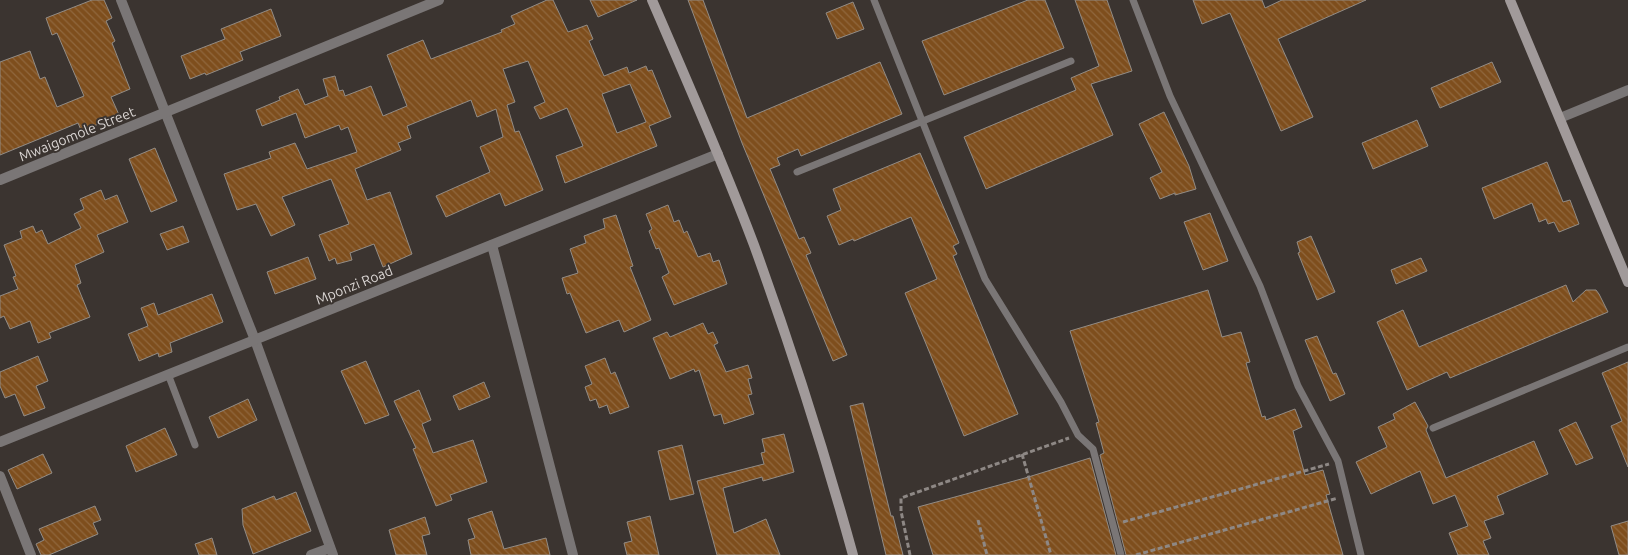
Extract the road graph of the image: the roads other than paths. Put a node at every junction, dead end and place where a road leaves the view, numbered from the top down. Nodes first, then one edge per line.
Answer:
1 (121, 0) edge
2 (439, 0) edge
3 (652, 0) edge
4 (874, 0) edge
5 (1133, 0) edge
6 (1510, 0) edge
7 (1071, 61) dead end
8 (1628, 90) edge
9 (163, 113) junction
10 (1560, 118) junction
11 (922, 122) junction
12 (718, 154) junction
13 (797, 172) dead end
14 (0, 180) edge
15 (492, 245) junction
16 (1628, 282) edge
17 (255, 340) junction
18 (1628, 347) edge
19 (168, 374) junction
20 (1433, 428) dead end
21 (0, 442) edge
22 (195, 445) dead end
23 (0, 476) edge
24 (332, 551) edge
25 (31, 555) edge
26 (311, 555) edge
27 (573, 555) edge
28 (853, 555) edge
29 (1121, 555) edge
30 (1361, 555) edge

1 - 9 street
2 - 9 street, Mwaigomole Street
3 - 12 street
4 - 11 lane
5 - 30 lane
6 - 10 street
7 - 11 lane
8 - 10 street
9 - 14 street, Mwaigomole Street
9 - 17 street
10 - 16 street
11 - 13 lane
11 - 29 lane
12 - 15 street, Mponzi Road
12 - 28 street
15 - 17 street, Mponzi Road
15 - 27 street
17 - 19 street, Mponzi Road
17 - 24 street
18 - 20 lane
19 - 21 street, Mponzi Road
19 - 22 lane
23 - 25 street
24 - 26 street

